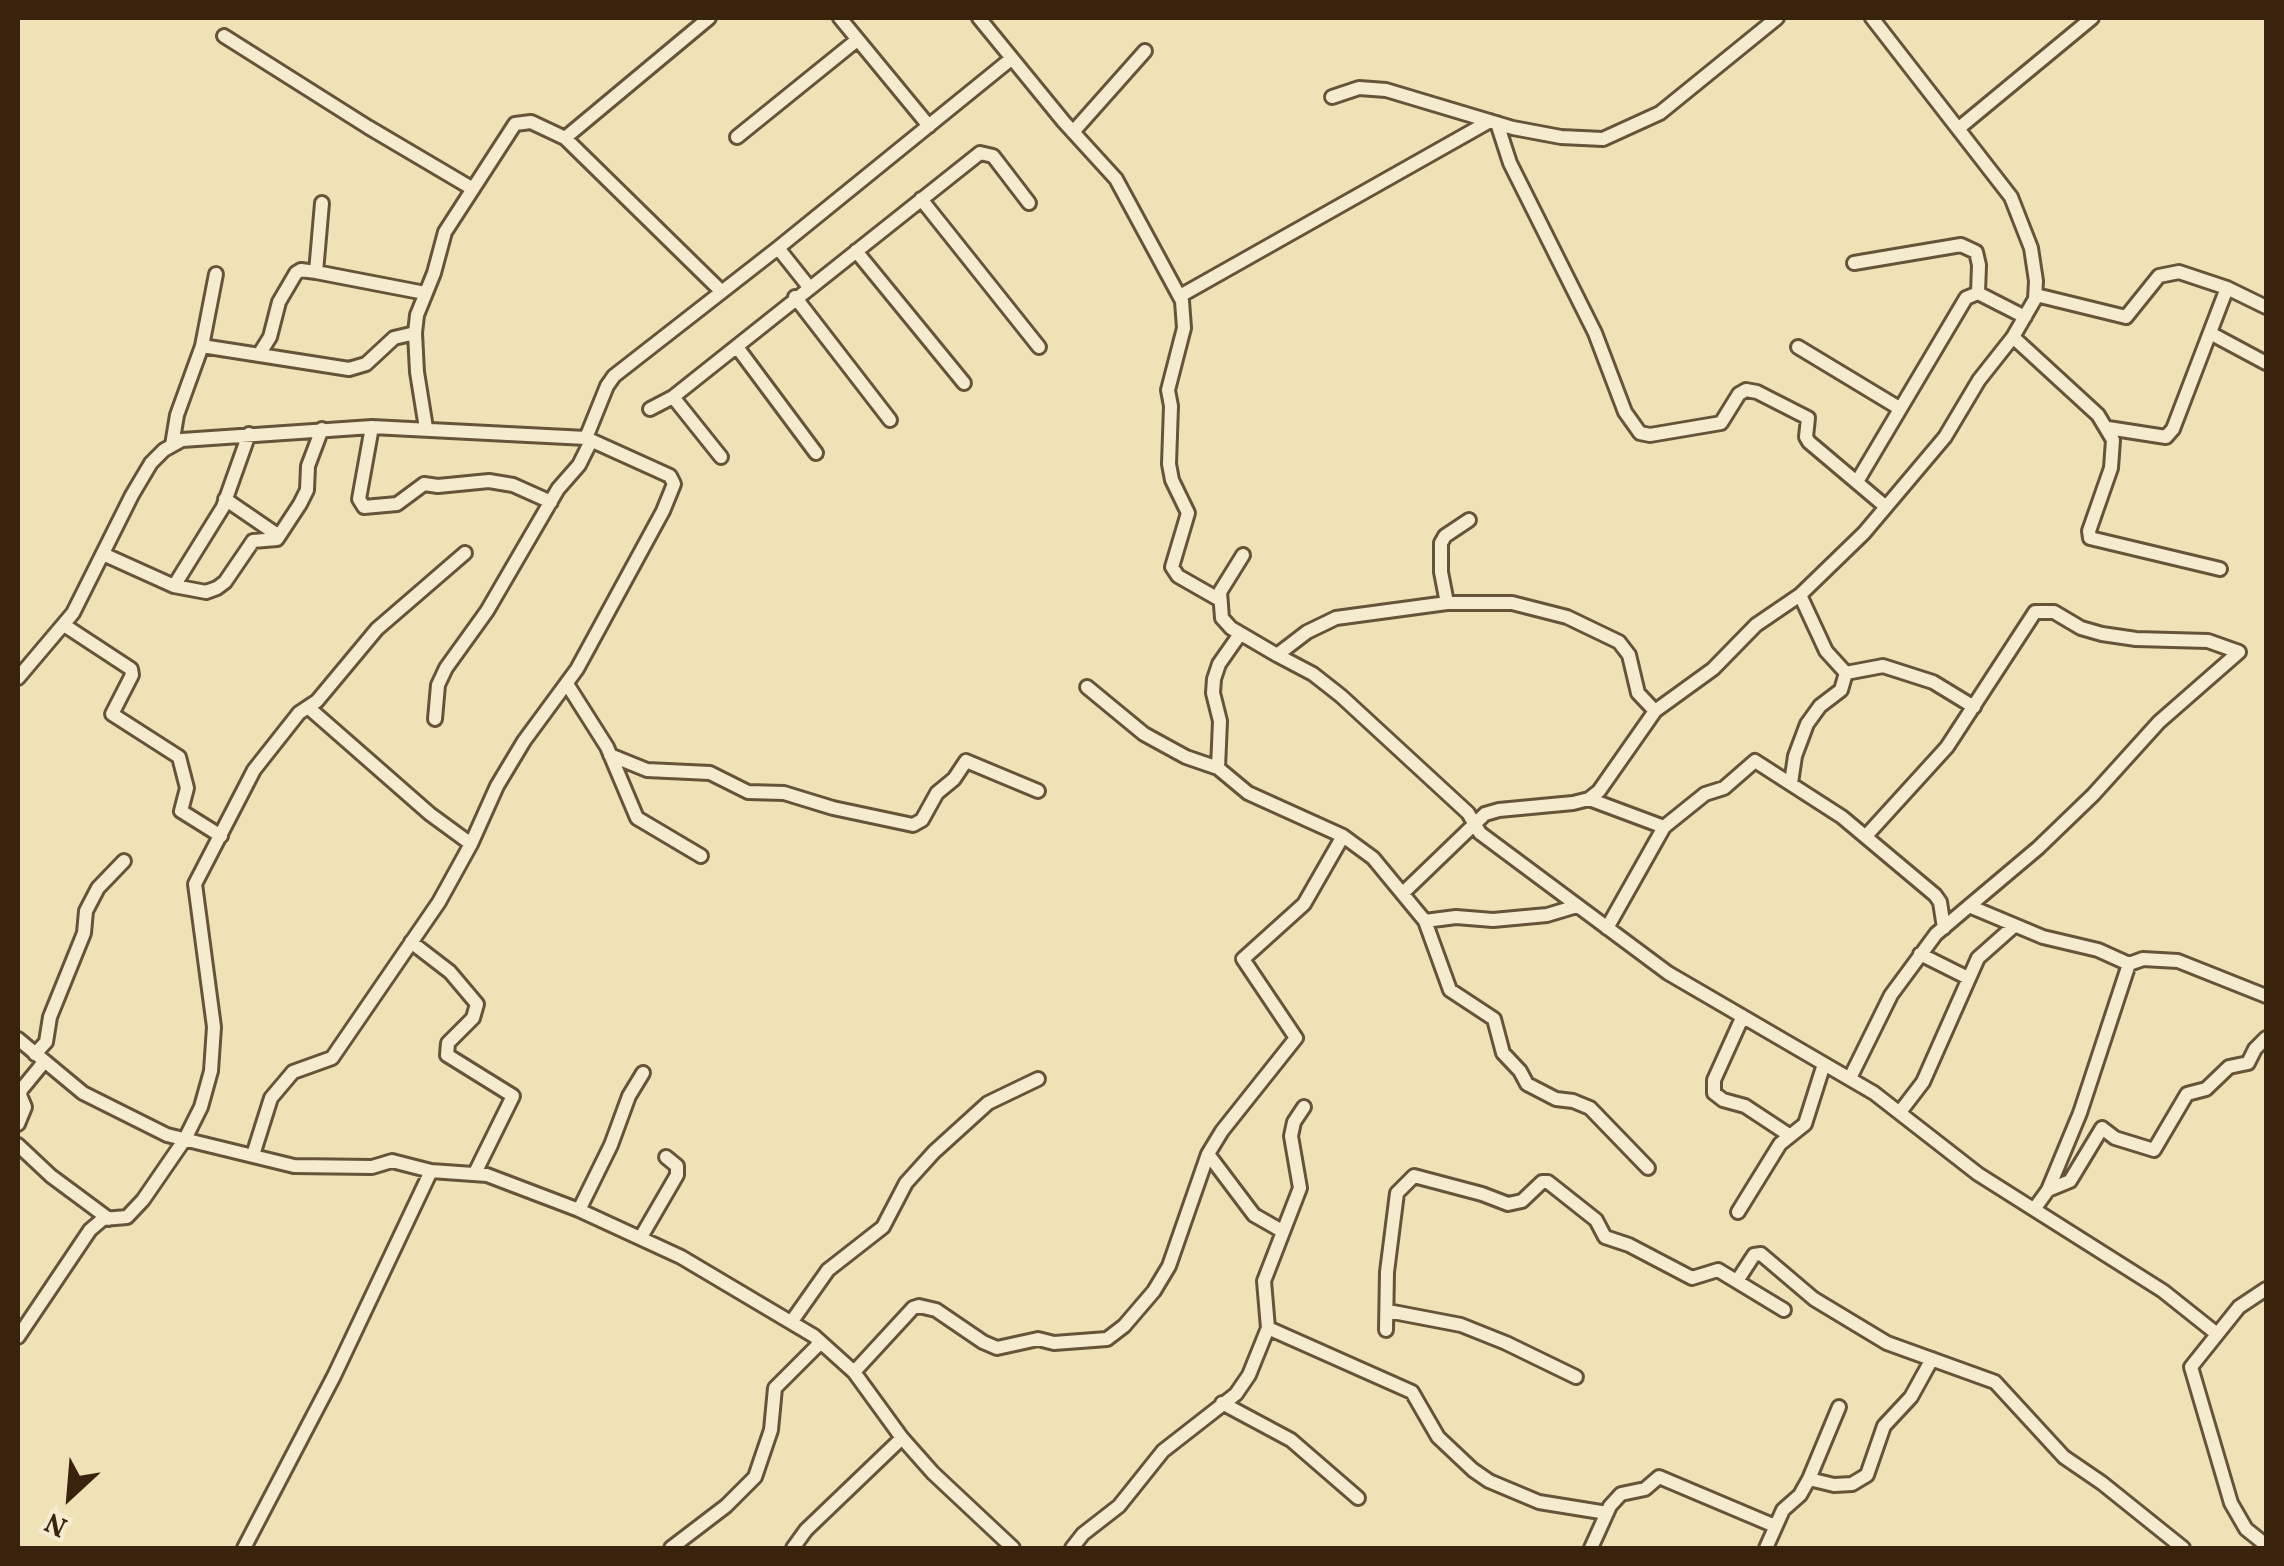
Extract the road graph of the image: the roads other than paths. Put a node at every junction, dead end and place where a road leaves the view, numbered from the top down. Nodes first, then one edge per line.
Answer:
1 (709, 18) edge
2 (840, 18) edge
3 (979, 18) edge
4 (1777, 18) edge
5 (1872, 18) edge
6 (2092, 18) edge
7 (224, 36) dead end
8 (857, 40) junction
9 (1145, 51) dead end
10 (1011, 59) junction
11 (1332, 96) dead end
12 (1494, 122) junction
13 (929, 126) junction
14 (1959, 128) junction
15 (1073, 132) junction
16 (737, 137) dead end
17 (565, 138) junction
18 (472, 188) junction
19 (921, 200) junction
20 (322, 203) dead end
21 (1029, 204) dead end
22 (778, 248) junction
23 (856, 251) junction
24 (1854, 263) dead end
25 (316, 272) junction
26 (216, 274) dead end
27 (808, 287) junction
28 (2227, 288) junction
29 (721, 291) junction
30 (425, 293) junction
31 (1978, 293) junction
32 (2036, 295) junction
33 (1180, 296) junction
34 (795, 297) junction
35 (2266, 308) edge
36 (2025, 317) junction
37 (2210, 332) junction
38 (415, 334) junction
39 (2013, 338) junction
40 (202, 346) junction
41 (736, 347) junction
42 (1039, 347) dead end
43 (1798, 347) dead end
44 (260, 353) junction
45 (2266, 364) edge
46 (964, 383) dead end
47 (673, 397) junction
48 (1899, 408) junction
49 (650, 409) dead end
50 (890, 420) dead end
51 (372, 426) junction
52 (426, 428) junction
53 (2108, 428) junction
54 (322, 429) junction
55 (249, 434) junction
56 (588, 440) junction
57 (172, 445) junction
58 (816, 454) dead end
59 (722, 457) dead end
60 (1858, 480) junction
61 (225, 499) junction
62 (551, 502) junction
63 (1886, 507) junction
64 (1469, 520) dead end
65 (280, 536) junction
66 (465, 552) dead end
67 (103, 554) junction
68 (1244, 555) dead end
69 (2220, 570) dead end
70 (174, 586) junction
71 (1800, 595) junction
72 (1220, 600) junction
73 (1448, 603) junction
74 (64, 625) junction
75 (1240, 634) junction
76 (1277, 655) junction
77 (1846, 674) junction
78 (18, 678) edge
79 (566, 684) junction
80 (1087, 687) dead end
81 (1974, 706) junction
82 (309, 708) junction
83 (1655, 711) junction
84 (435, 719) dead end
85 (610, 756) junction
86 (1218, 768) junction
87 (1791, 783) junction
88 (1038, 792) dead end
89 (1589, 799) junction
90 (1473, 823) junction
91 (1664, 827) junction
92 (221, 836) junction
93 (1343, 836) junction
94 (1866, 836) junction
95 (471, 844) junction
96 (700, 856) dead end
97 (124, 861) dead end
98 (1403, 893) junction
99 (1577, 906) junction
100 (1970, 906) junction
101 (1425, 921) junction
102 (2014, 926) junction
103 (1607, 928) junction
104 (1944, 928) junction
105 (411, 942) junction
106 (1920, 954) junction
107 (2129, 964) junction
108 (1968, 978) junction
109 (2266, 996) edge
110 (1742, 1018) junction
111 (2266, 1038) edge
112 (18, 1039) edge
113 (39, 1058) junction
114 (1824, 1064) junction
115 (642, 1073) dead end
116 (1850, 1078) junction
117 (1038, 1079) dead end
118 (1304, 1107) dead end
119 (1900, 1112) junction
120 (18, 1124) edge
121 (1789, 1135) junction
122 (185, 1139) junction
123 (18, 1145) edge
124 (253, 1154) junction
125 (1208, 1154) junction
126 (666, 1157) dead end
127 (1648, 1168) dead end
128 (430, 1172) junction
129 (476, 1173) junction
130 (2048, 1190) junction
131 (2035, 1208) junction
132 (579, 1210) junction
133 (1738, 1212) dead end
134 (109, 1219) junction
135 (1282, 1232) junction
136 (641, 1237) junction
137 (1737, 1281) junction
138 (2266, 1290) edge
139 (1388, 1310) junction
140 (1784, 1310) dead end
141 (792, 1321) junction
142 (1268, 1328) junction
143 (1386, 1330) dead end
144 (2218, 1334) junction
145 (18, 1337) edge
146 (821, 1342) junction
147 (1932, 1359) junction
148 (854, 1372) junction
149 (1576, 1378) dead end
150 (1222, 1403) junction
151 (1839, 1407) dead end
152 (902, 1438) junction
153 (1809, 1479) junction
154 (1358, 1498) dead end
155 (1606, 1513) junction
156 (1775, 1526) junction
157 (2266, 1545) edge
158 (244, 1548) edge
159 (672, 1548) edge
160 (793, 1548) edge
161 (1013, 1548) edge
162 (1072, 1548) edge
163 (1591, 1548) edge
164 (1766, 1548) edge
165 (2184, 1548) edge

1 - 17 street
2 - 8 street
3 - 10 street
4 - 12 street
5 - 14 street
6 - 14 street
7 - 18 street
8 - 13 street
8 - 16 street
9 - 15 street
10 - 13 street
10 - 15 street
11 - 12 street
12 - 33 street
12 - 60 street
13 - 22 street
14 - 32 street
15 - 33 street
17 - 18 street
17 - 29 street
18 - 30 street
19 - 21 street
19 - 23 street
19 - 42 street
20 - 25 street
22 - 27 street
22 - 29 street
23 - 27 street
23 - 46 street
24 - 31 street
25 - 30 street
25 - 44 street
26 - 40 street
27 - 34 street
28 - 32 street
28 - 35 street
28 - 37 street
29 - 56 street
30 - 38 street
31 - 36 street
31 - 48 street
32 - 36 street
33 - 72 street
34 - 41 street
34 - 50 street
36 - 39 street
37 - 45 street
37 - 53 street
38 - 44 street
38 - 52 street
39 - 53 street
39 - 63 street
40 - 44 street
40 - 57 street
41 - 47 street
41 - 58 street
43 - 48 street
47 - 49 street
47 - 59 street
48 - 60 street
51 - 52 street
51 - 54 street
51 - 62 street
52 - 56 street
53 - 69 street
54 - 55 street
54 - 65 street
55 - 57 street
55 - 61 street
56 - 62 street
56 - 79 street
57 - 67 street
60 - 63 street
61 - 65 street
61 - 70 street
62 - 84 street
63 - 71 street
64 - 73 street
65 - 70 street
66 - 82 street
67 - 70 street
67 - 74 street
68 - 72 street
71 - 77 street
71 - 83 street
72 - 75 street
73 - 76 street
73 - 83 street
74 - 78 street
74 - 92 street
75 - 76 street
75 - 86 street
76 - 90 street
77 - 81 street
77 - 87 street
79 - 85 street
79 - 95 street
80 - 86 street
81 - 94 street
81 - 100 street
82 - 92 street
82 - 95 street
83 - 89 street
85 - 88 street
85 - 96 street
86 - 93 street
87 - 91 street
87 - 94 street
89 - 90 street
89 - 91 street
90 - 98 street
90 - 99 street
91 - 103 street
92 - 122 street
93 - 98 street
93 - 125 street
94 - 104 street
95 - 105 street
97 - 113 street
98 - 101 street
99 - 101 street
99 - 103 street
100 - 102 street
100 - 104 street
101 - 127 street
102 - 107 street
102 - 108 street
103 - 110 street
104 - 106 street
105 - 124 street
105 - 129 street
106 - 108 street
106 - 116 street
107 - 109 street
107 - 130 street
108 - 119 street
110 - 114 street
110 - 121 street
111 - 130 street
112 - 113 street
113 - 120 street
113 - 122 street
114 - 116 street
114 - 121 street
115 - 132 street
116 - 119 street
117 - 141 street
118 - 135 street
119 - 131 street
121 - 133 street
122 - 124 street
122 - 134 street
123 - 134 street
124 - 128 street
125 - 135 street
125 - 148 street
126 - 136 street
128 - 129 street
128 - 158 street
129 - 132 street
130 - 131 street
131 - 144 street
132 - 136 street
134 - 145 street
135 - 142 street
136 - 141 street
137 - 139 street
137 - 140 street
137 - 147 street
138 - 144 street
139 - 143 street
139 - 149 street
141 - 146 street
142 - 150 street
142 - 155 street
144 - 157 street
146 - 148 street
146 - 159 street
147 - 153 street
147 - 165 street
148 - 152 street
150 - 154 street
150 - 162 street
151 - 153 street
152 - 160 street
152 - 161 street
153 - 156 street
155 - 156 street
155 - 163 street
156 - 164 street

